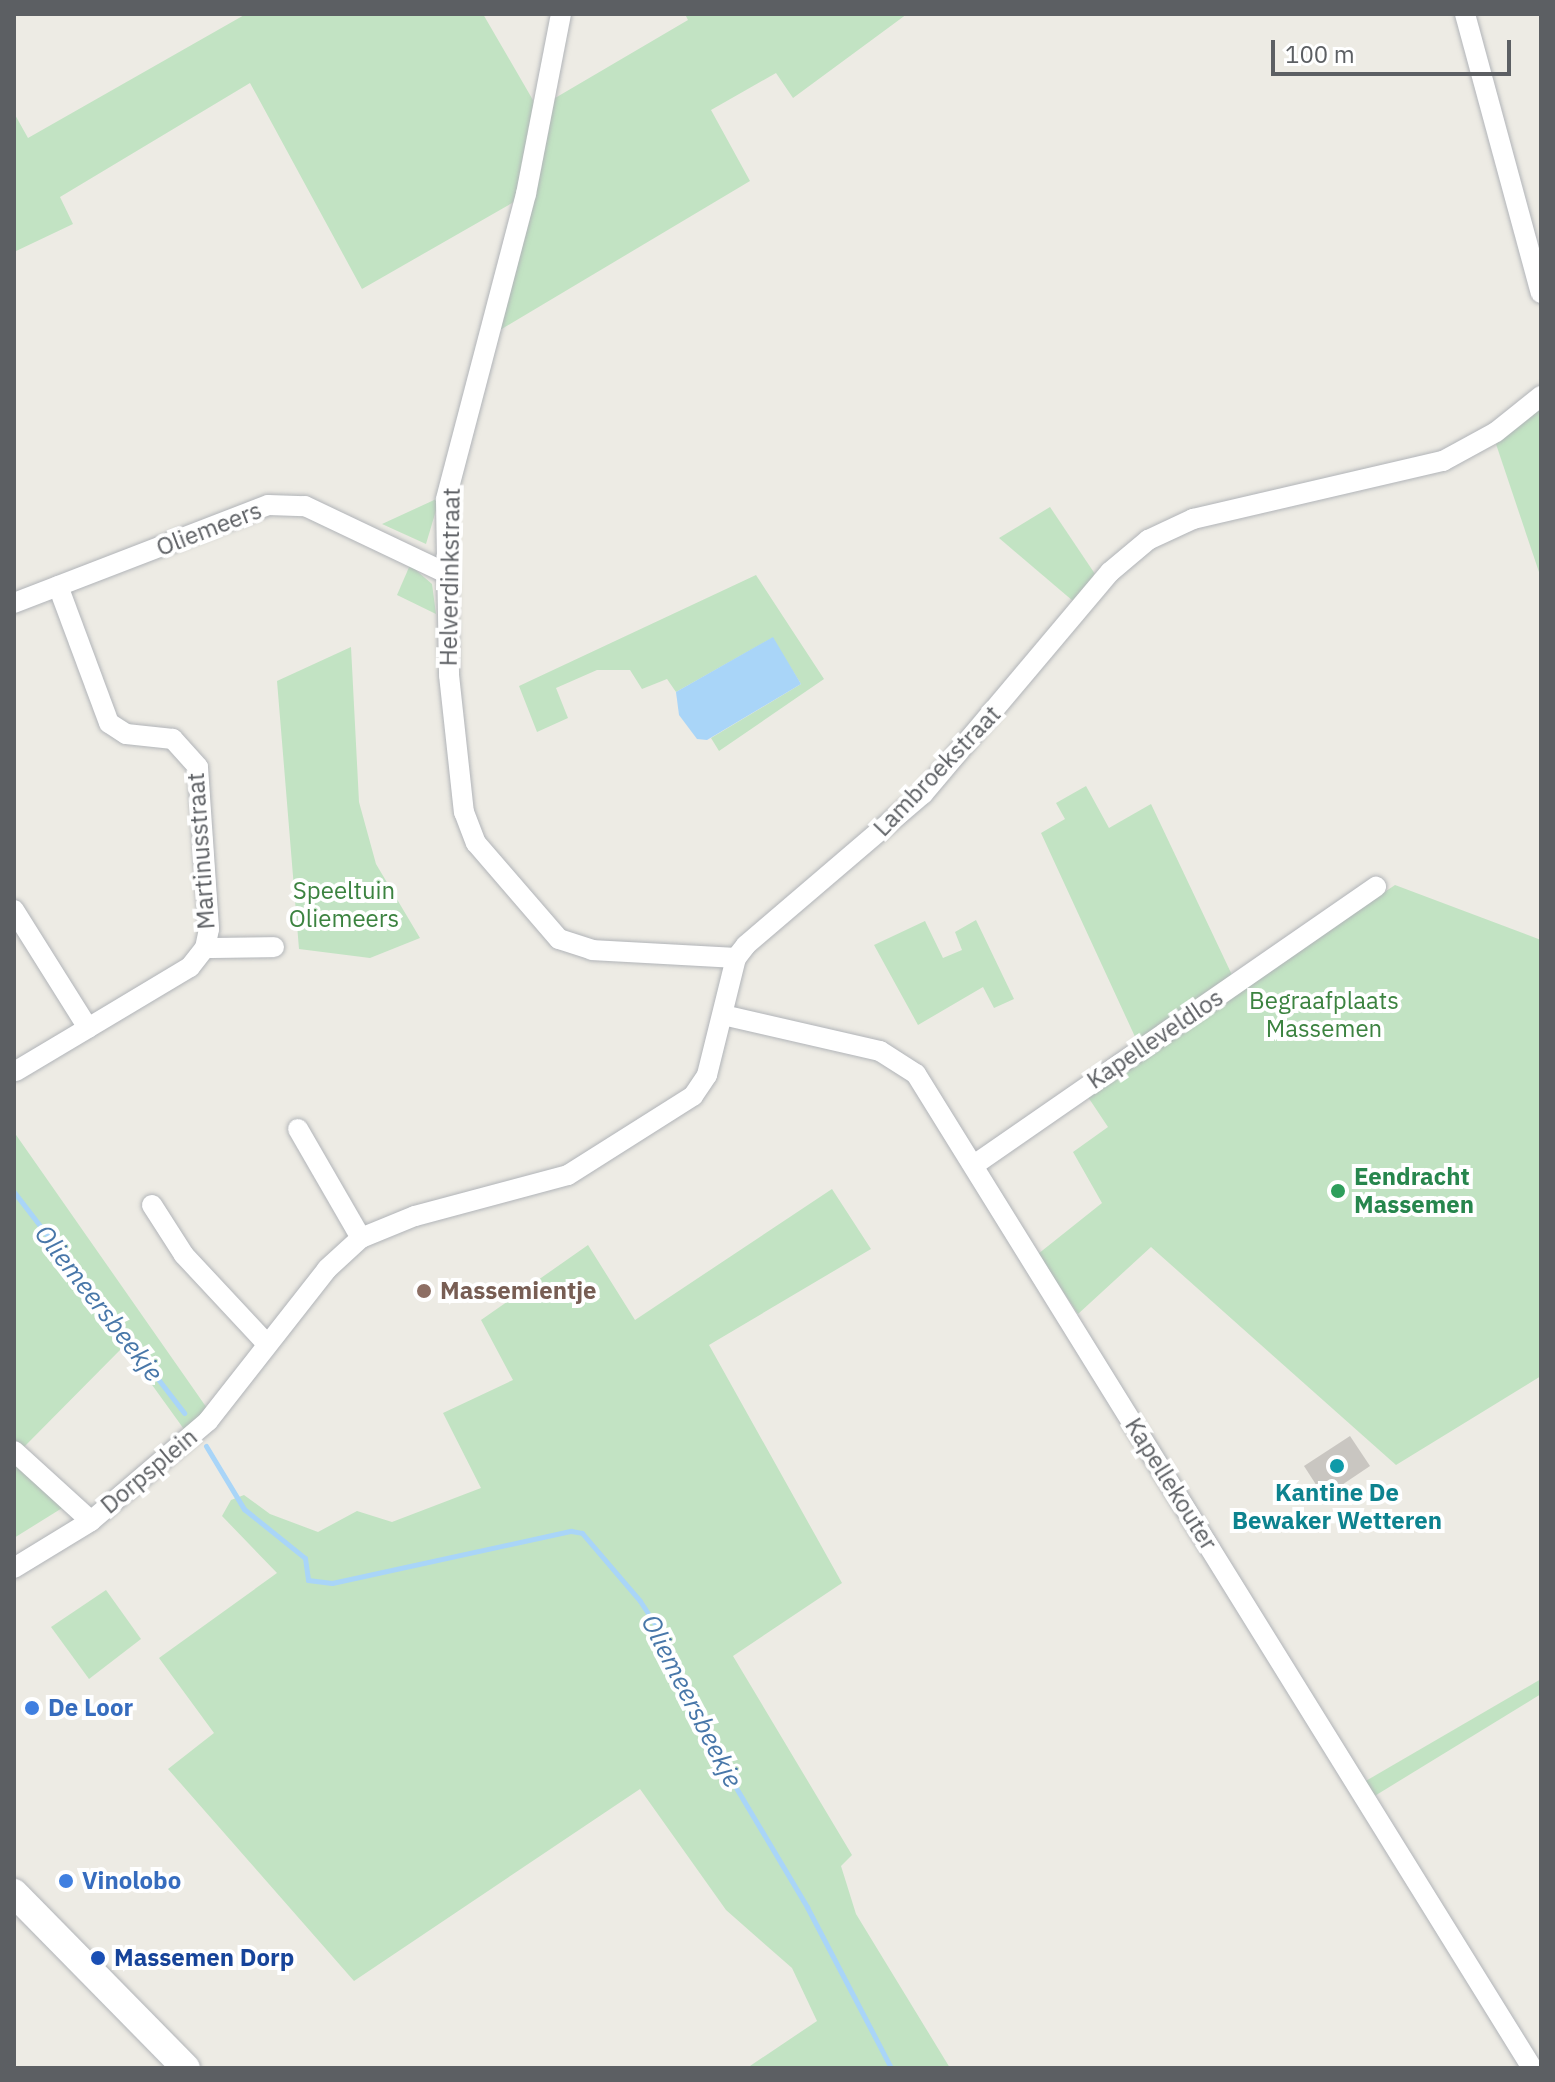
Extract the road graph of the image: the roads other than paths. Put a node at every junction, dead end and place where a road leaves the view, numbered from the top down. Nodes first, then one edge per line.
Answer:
1 (561, 14) edge
2 (1465, 14) edge
3 (1541, 293) edge
4 (1541, 396) edge
5 (446, 573) junction
6 (58, 586) junction
7 (14, 603) edge
8 (1376, 887) dead end
9 (14, 910) edge
10 (274, 947) dead end
11 (205, 948) junction
12 (736, 958) junction
13 (723, 1015) junction
14 (88, 1028) junction
15 (16, 1071) edge
16 (298, 1129) dead end
17 (974, 1165) junction
18 (152, 1205) dead end
19 (361, 1238) junction
20 (266, 1343) junction
21 (208, 1421) joint
22 (14, 1451) edge
23 (91, 1521) junction
24 (14, 1568) edge
25 (14, 1893) edge
26 (186, 2068) edge
27 (1532, 2068) edge

1 - 5 street, Helverdinkstraat
2 - 3 street
4 - 12 street, Lambroekstraat
5 - 6 street, Oliemeers
5 - 12 street, Helverdinkstraat
6 - 7 street, Oliemeers
6 - 11 street, Martinusstraat
8 - 17 street, Kapelleveldlos
9 - 14 street
10 - 11 street, Martinusstraat
11 - 14 street, Martinusstraat
12 - 13 street, Lambroekstraat
13 - 17 street, Kapellekouter
13 - 19 street, Lambroekstraat
14 - 15 street, Martinusstraat
16 - 19 street
17 - 27 street, Kapellekouter
18 - 20 street
19 - 20 street, Lambroekstraat
20 - 21 street, Lambroekstraat
21 - 23 street, Dorpsplein
22 - 23 street, Dorpsplein
23 - 24 street, Dorpsplein
25 - 26 main road

